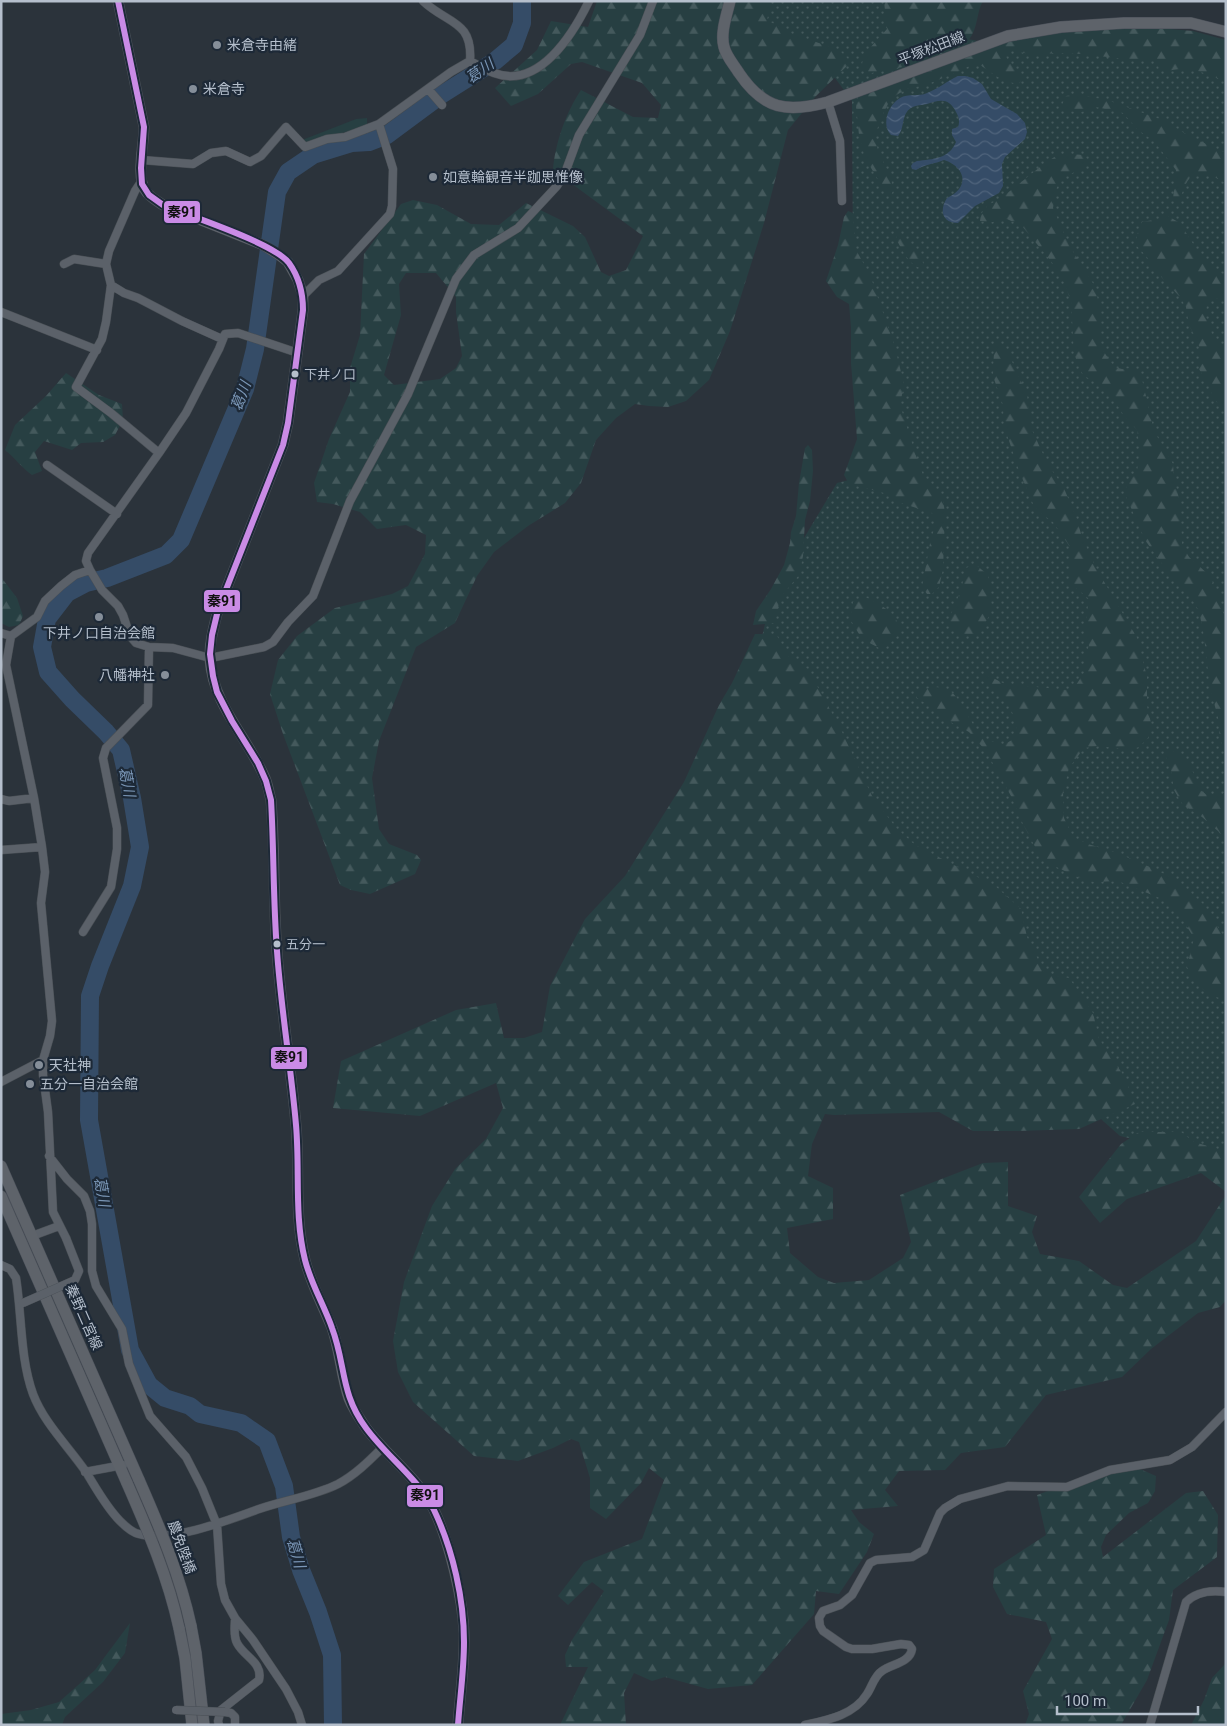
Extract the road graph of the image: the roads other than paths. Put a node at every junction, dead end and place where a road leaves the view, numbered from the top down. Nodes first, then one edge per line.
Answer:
1 (118, 1) edge
2 (423, 1) edge
3 (590, 1) edge
4 (653, 1) edge
5 (730, 1) edge
6 (1226, 32) edge
7 (473, 62) junction
8 (428, 89) junction
9 (828, 102) junction
10 (442, 106) dead end
11 (380, 126) junction
12 (142, 160) junction
13 (141, 182) junction
14 (842, 201) dead end
15 (64, 264) dead end
16 (106, 264) junction
17 (111, 285) junction
18 (303, 296) junction
19 (2, 312) edge
20 (222, 339) junction
21 (97, 350) junction
22 (298, 353) junction
23 (159, 453) junction
24 (47, 465) dead end
25 (117, 514) junction
26 (90, 570) junction
27 (1, 633) edge
28 (11, 636) junction
29 (149, 647) junction
30 (210, 658) junction
31 (34, 798) junction
32 (1, 799) edge
33 (42, 847) junction
34 (1, 850) edge
35 (84, 932) dead end
36 (43, 1060) junction
37 (1, 1082) edge
38 (49, 1156) junction
39 (1, 1166) edge
40 (1, 1196) edge
41 (59, 1226) junction
42 (32, 1236) junction
43 (1, 1265) edge
44 (22, 1303) junction
45 (1226, 1412) edge
46 (382, 1448) junction
47 (132, 1463) junction
48 (120, 1466) junction
49 (86, 1472) junction
50 (139, 1480) joint
51 (128, 1483) joint
52 (216, 1525) junction
53 (1226, 1592) edge
54 (235, 1618) junction
55 (185, 1627) junction
56 (176, 1710) dead end
57 (192, 1725) edge
58 (204, 1725) edge
59 (219, 1725) edge
60 (235, 1725) edge
61 (302, 1725) edge
62 (458, 1725) edge
63 (805, 1725) edge
64 (1150, 1725) edge

1 - 12 street
2 - 7 street
3 - 7 street
4 - 30 street
5 - 9 main road, 平塚松田線
6 - 9 main road, 平塚松田線
7 - 8 street
8 - 10 street
8 - 11 street
9 - 14 street
11 - 12 street
11 - 18 street
12 - 13 street
13 - 16 street
13 - 18 street
15 - 16 street
16 - 17 street
17 - 20 street
17 - 21 street
18 - 22 street
19 - 21 street
20 - 22 street
20 - 23 street
21 - 23 street
22 - 30 street
23 - 25 street
24 - 25 street
25 - 26 street
26 - 28 street
26 - 29 street
27 - 28 street
28 - 31 street
29 - 30 street
29 - 35 street
30 - 46 street
31 - 32 street
31 - 33 street
33 - 34 street
33 - 36 street
36 - 37 street
36 - 38 street
38 - 41 street
38 - 52 street
39 - 42 main road, 秦野二宮線
40 - 48 main road, 秦野二宮線
41 - 42 street
41 - 44 street, bridge
42 - 47 main road, 秦野二宮線
43 - 44 street
44 - 49 street
45 - 63 street
46 - 52 street
46 - 62 street
47 - 48 street
47 - 50 main road, 秦野二宮線
48 - 49 street
48 - 51 main road, 秦野二宮線
49 - 52 street
50 - 55 main road, 農免陸橋, bridge
51 - 55 main road, 農免陸橋, bridge
52 - 54 street
53 - 64 street
54 - 59 street
54 - 61 street
55 - 57 main road
55 - 58 main road
56 - 60 street, bridge

